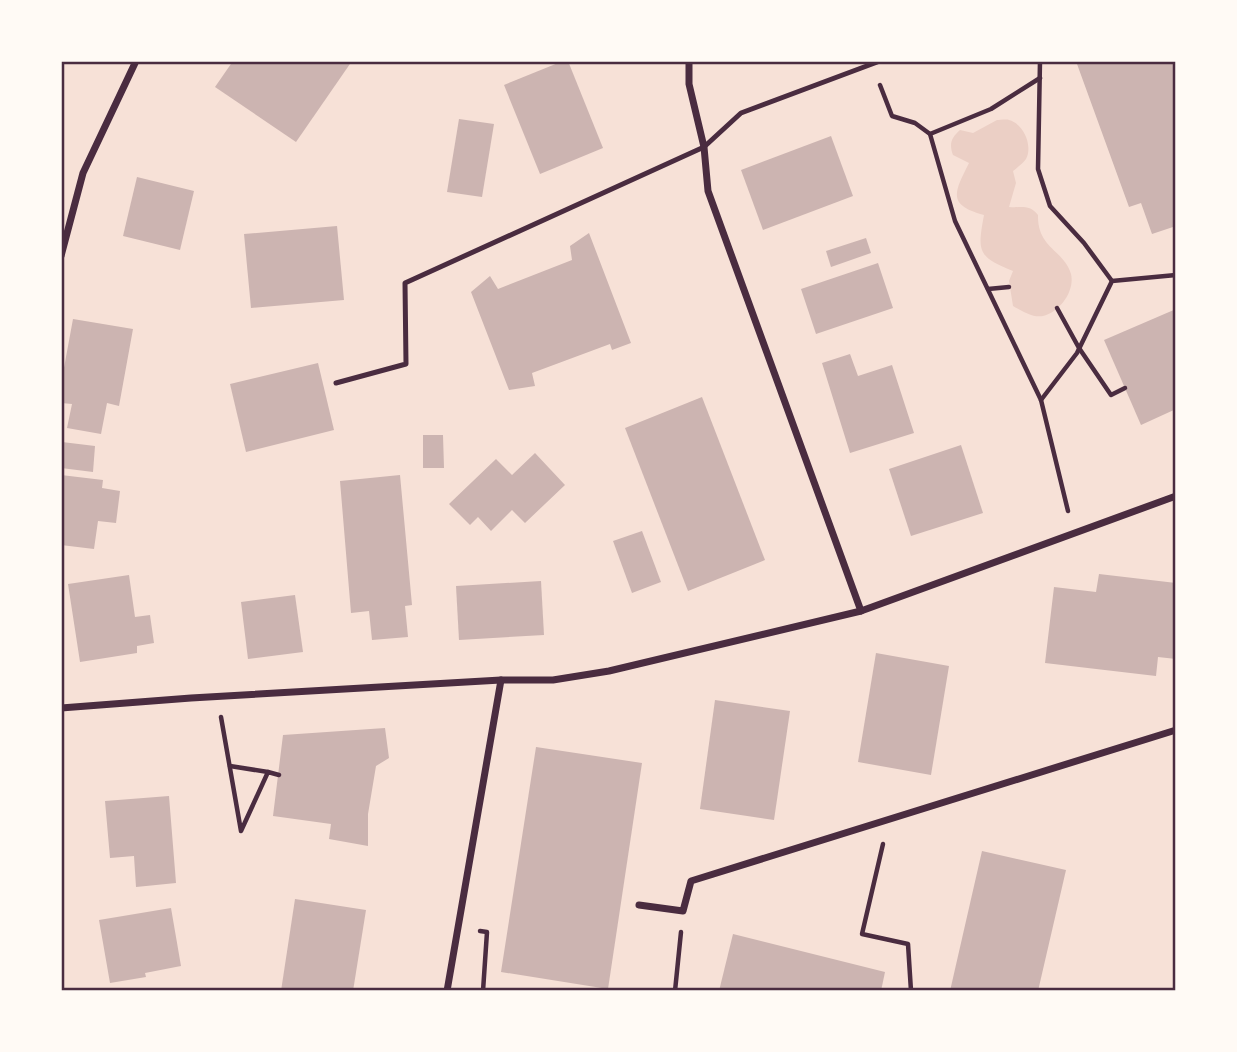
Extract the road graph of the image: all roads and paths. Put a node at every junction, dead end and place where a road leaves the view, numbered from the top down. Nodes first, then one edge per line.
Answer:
1 (136, 61) edge
2 (689, 61) edge
3 (880, 61) edge
4 (1040, 61) edge
5 (1040, 78) junction
6 (880, 85) dead end
7 (930, 134) junction
8 (704, 147) junction
9 (61, 256) edge
10 (1176, 275) edge
11 (1112, 281) junction
12 (1009, 287) dead end
13 (988, 289) junction
14 (1057, 308) dead end
15 (1079, 348) junction
16 (337, 383) dead end
17 (1125, 388) dead end
18 (1041, 400) junction
19 (1176, 496) edge
20 (1072, 533) junction
21 (861, 611) junction
22 (501, 680) junction
23 (61, 708) edge
24 (221, 716) dead end
25 (1176, 730) edge
26 (230, 766) junction
27 (268, 772) junction
28 (279, 775) dead end
29 (877, 823) junction
30 (639, 905) dead end
31 (683, 911) junction
32 (458, 925) junction
33 (447, 991) edge
34 (483, 991) edge
35 (675, 991) edge
36 (911, 991) edge

1 - 9 street
2 - 8 street
3 - 8 lane
4 - 5 path
5 - 7 path
5 - 11 path
6 - 7 path
7 - 13 path
8 - 16 lane
8 - 21 street
10 - 11 path
11 - 15 path
12 - 13 path
13 - 18 path
14 - 15 path
15 - 17 path
15 - 18 path
18 - 20 path
19 - 20 street
20 - 21 street
21 - 22 street
22 - 23 street
22 - 32 street
24 - 26 path
25 - 29 street
26 - 27 path
26 - 27 path
27 - 28 path
29 - 31 street
29 - 36 path
30 - 31 street
31 - 35 path
32 - 33 street
32 - 34 path

